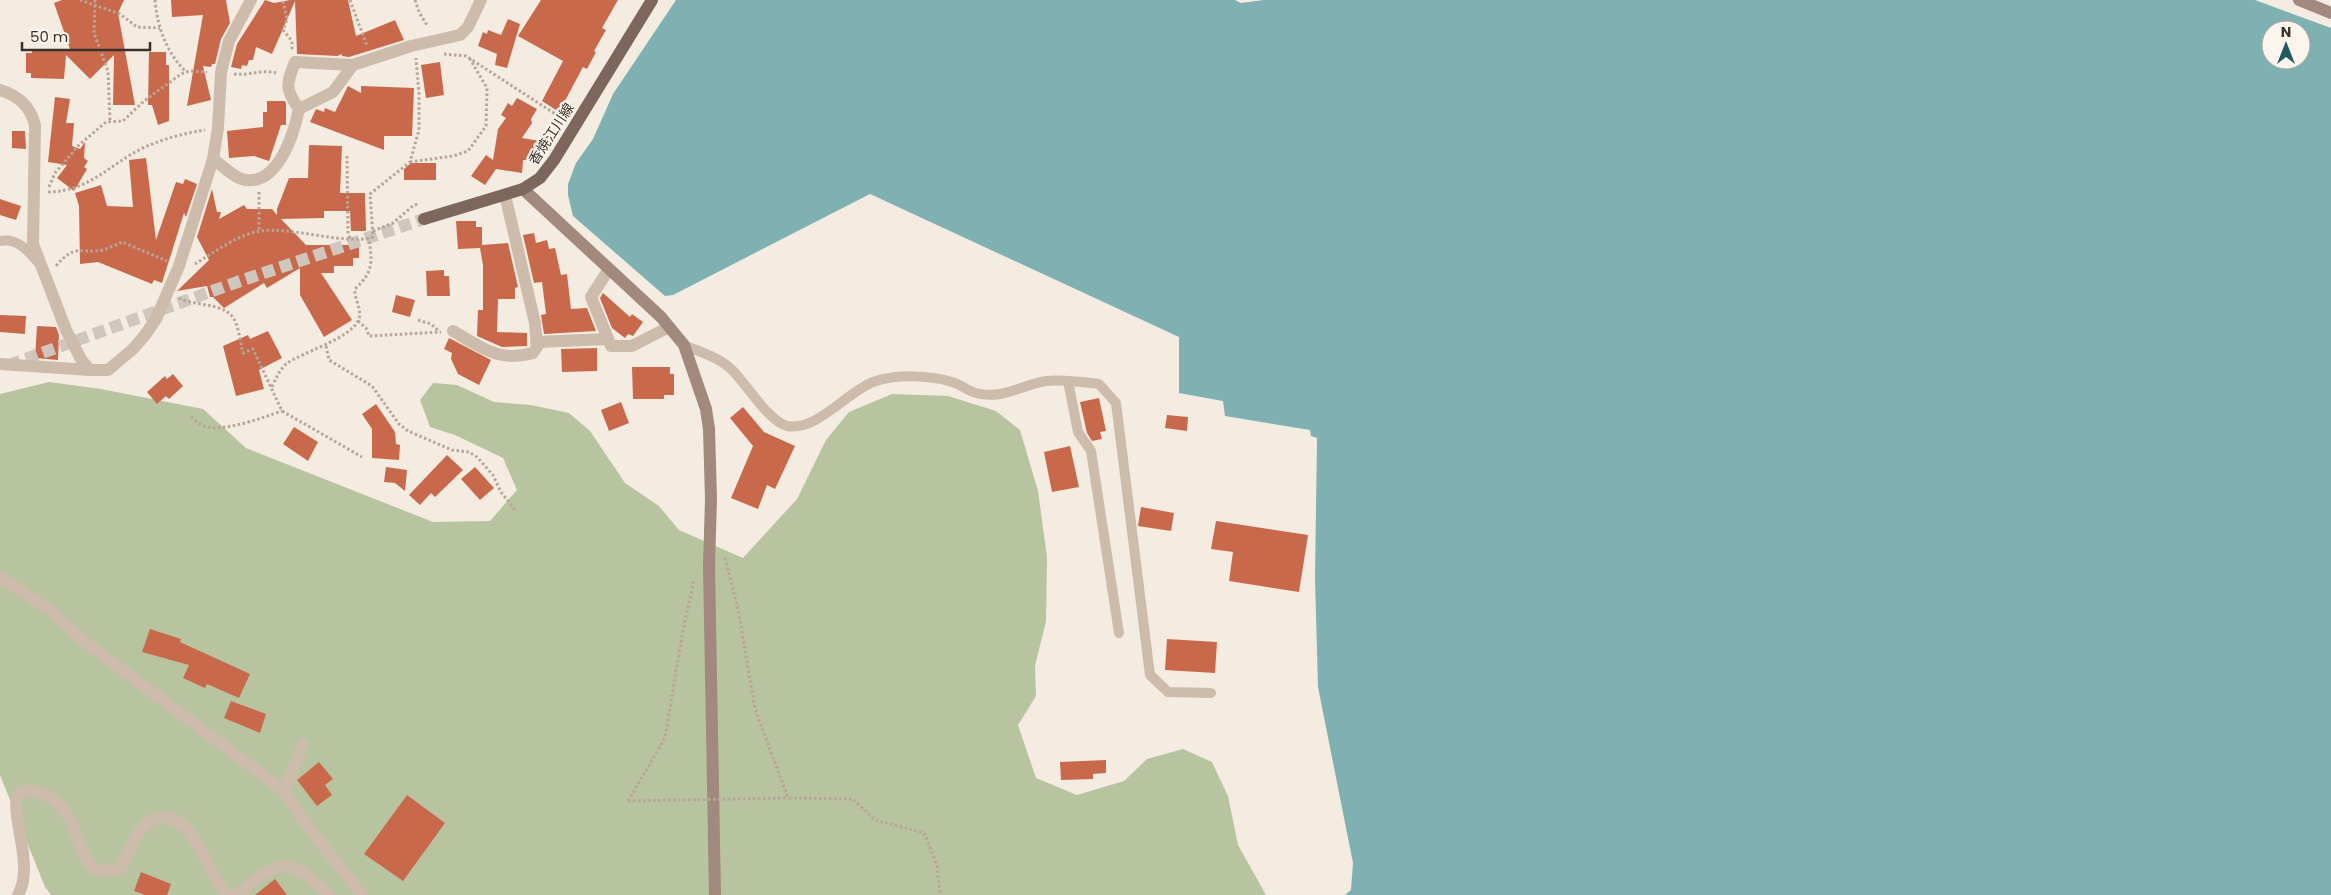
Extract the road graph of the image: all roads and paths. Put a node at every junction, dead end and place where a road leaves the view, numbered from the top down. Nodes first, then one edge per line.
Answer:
1 (80, 0) edge
2 (94, 0) edge
3 (155, 0) edge
4 (251, 0) edge
5 (350, 0) edge
6 (415, 0) edge
7 (481, 0) edge
8 (652, 0) edge
9 (2299, 0) edge
10 (283, 1) edge
11 (93, 6) junction
12 (2331, 13) edge
13 (160, 28) junction
14 (432, 42) junction
15 (411, 46) junction
16 (441, 54) dead end
17 (470, 58) junction
18 (371, 59) junction
19 (295, 62) junction
20 (353, 65) junction
21 (186, 72) junction
22 (221, 72) junction
23 (288, 79) junction
24 (0, 90) edge
25 (299, 109) junction
26 (110, 121) junction
27 (575, 126) junction
28 (218, 128) junction
29 (347, 156) dead end
30 (213, 159) junction
31 (410, 162) junction
32 (258, 179) junction
33 (523, 189) junction
34 (48, 192) junction
35 (505, 195) junction
36 (47, 198) dead end
37 (424, 219) tunnel mouth
38 (260, 231) junction
39 (351, 238) junction
40 (369, 238) junction
41 (0, 241) edge
42 (41, 264) junction
43 (183, 268) junction
44 (609, 269) junction
45 (46, 278) junction
46 (182, 289) dead end
47 (418, 320) dead end
48 (358, 321) junction
49 (669, 327) junction
50 (453, 331) joint
51 (439, 332) junction
52 (608, 339) junction
53 (536, 342) junction
54 (684, 345) junction
55 (326, 346) junction
56 (0, 364) edge
57 (90, 370) junction
58 (1068, 381) junction
59 (271, 387) junction
60 (282, 411) junction
61 (191, 417) dead end
62 (362, 457) dead end
63 (515, 510) dead end
64 (724, 554) dead end
65 (695, 574) dead end
66 (0, 577) edge
67 (1119, 633) dead end
68 (1211, 693) dead end
69 (303, 745) dead end
70 (284, 791) junction
71 (788, 798) junction
72 (4, 800) dead end
73 (7, 830) dead end
74 (18, 895) edge
75 (228, 895) edge
76 (238, 895) edge
77 (329, 895) edge
78 (362, 895) edge
79 (715, 895) edge
80 (940, 895) edge

1 - 11 path
2 - 11 path
3 - 13 path
4 - 22 street
5 - 18 path
6 - 14 path
7 - 14 street
8 - 27 main road, 香焼江川線
9 - 12 street
10 - 19 path
11 - 13 path
11 - 26 path
13 - 21 path
14 - 15 street
15 - 18 street
15 - 31 path
16 - 17 path
17 - 27 path
17 - 31 path
18 - 20 street
19 - 20 street
19 - 23 street
20 - 25 street
21 - 22 path
21 - 26 path
22 - 23 path
22 - 28 street
23 - 25 street
24 - 42 street
25 - 32 street
26 - 34 path
27 - 33 main road, 香焼江川線
28 - 30 street
28 - 34 path
29 - 39 path
30 - 32 street
30 - 43 street
31 - 40 path
32 - 38 path
33 - 35 main road, 香焼江川線
33 - 44 street
34 - 36 path
35 - 37 main road, 香焼江川線
35 - 53 street
38 - 39 path
38 - 43 path
39 - 40 path
40 - 48 path
41 - 42 lane
42 - 45 street
43 - 45 path
43 - 57 street
44 - 49 street
44 - 52 street
45 - 57 street
46 - 59 path
47 - 51 path
48 - 51 path
48 - 55 path
49 - 52 street
49 - 54 street
50 - 51 path
50 - 53 street
52 - 53 street
54 - 58 lane
54 - 79 street
55 - 59 path
55 - 63 path
56 - 57 street
58 - 67 lane
58 - 68 lane
59 - 60 path
60 - 61 path
60 - 62 path
64 - 71 path
65 - 71 path, bridge
66 - 70 street
69 - 70 street
70 - 78 street
71 - 80 path
72 - 75 street
73 - 74 street
76 - 77 street

